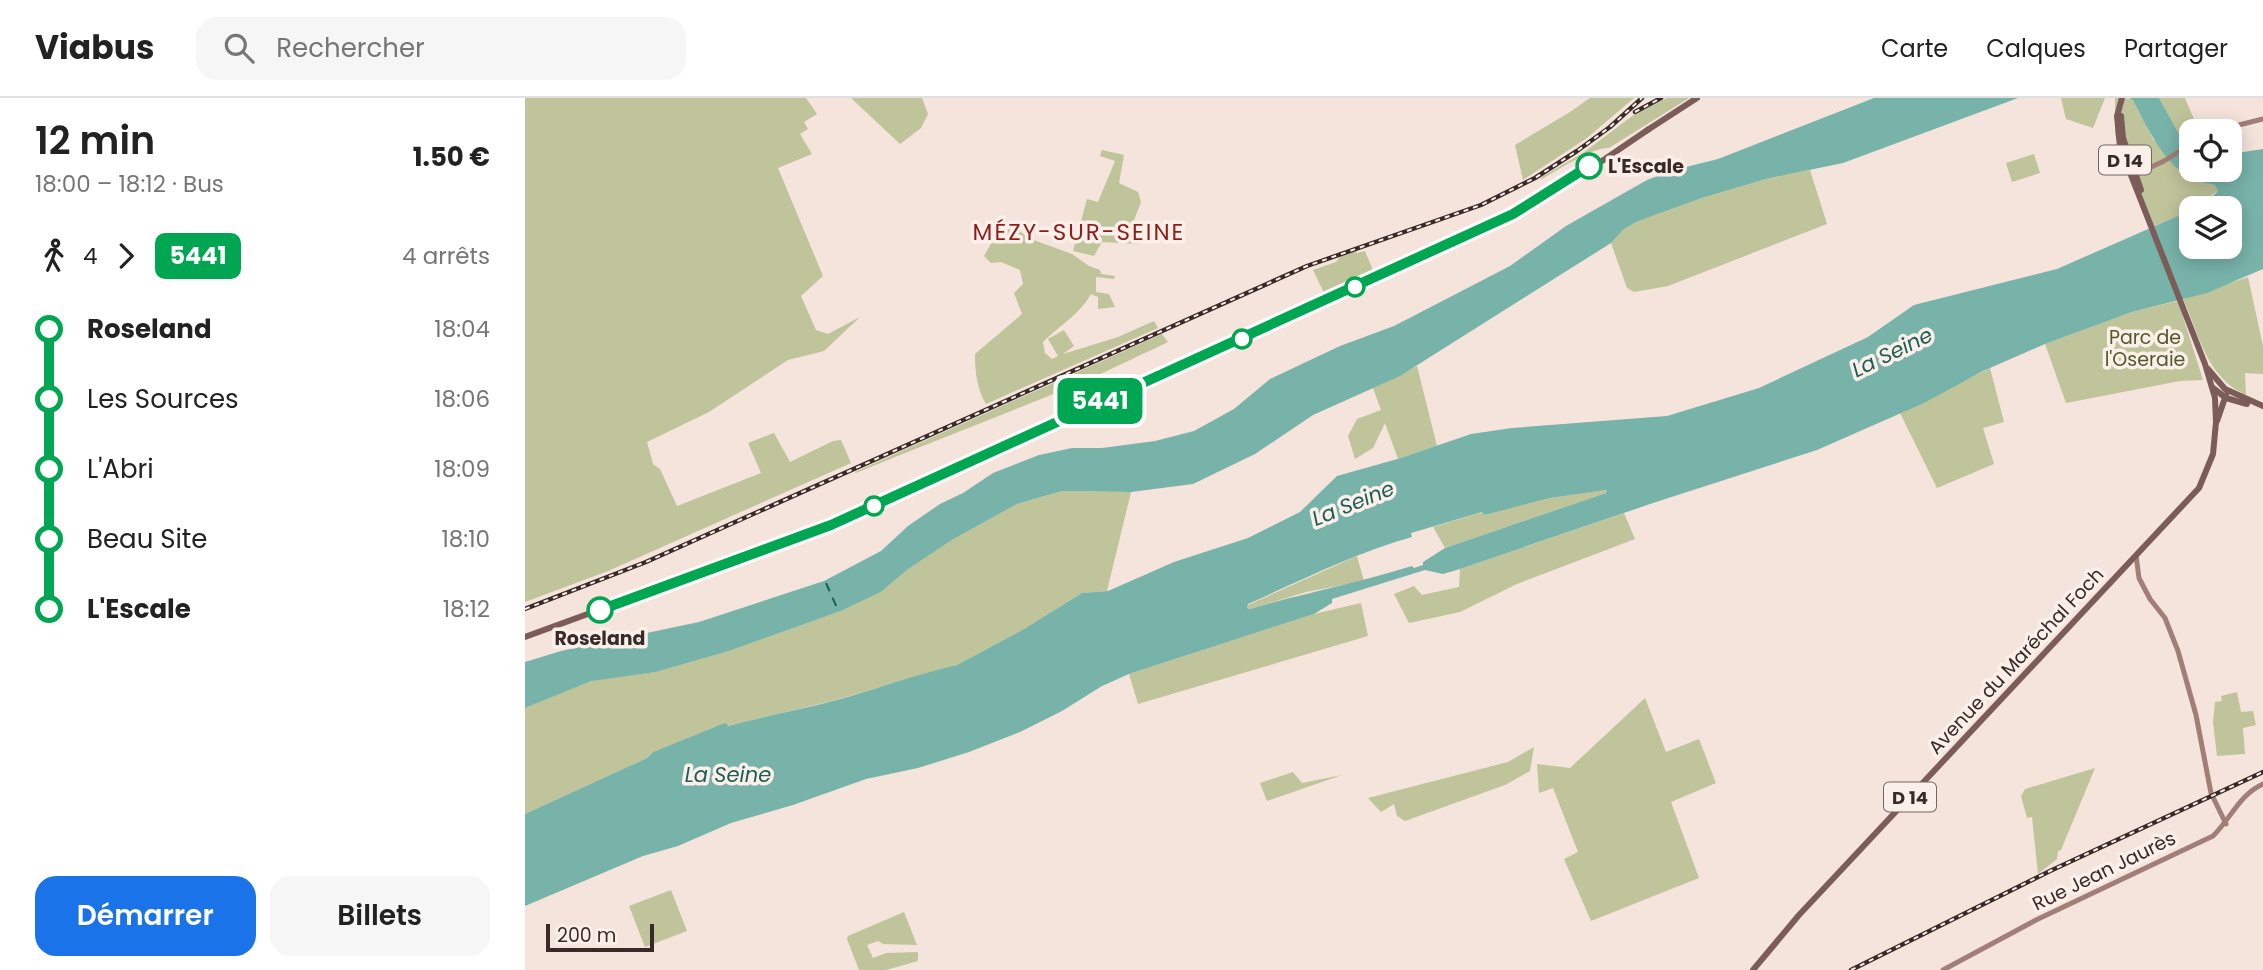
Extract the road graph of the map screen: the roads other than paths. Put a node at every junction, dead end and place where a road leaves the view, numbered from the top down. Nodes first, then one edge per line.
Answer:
1 (1697, 98) edge
2 (2122, 98) edge
3 (2263, 119) edge
4 (2242, 124) edge
5 (2179, 152) edge
6 (2134, 175) junction
7 (2205, 365) junction
8 (2225, 389) junction
9 (2216, 396) junction
10 (2226, 398) junction
11 (2237, 401) junction
12 (2223, 407) junction
13 (2263, 408) edge
14 (2216, 422) junction
15 (2136, 555) junction
16 (525, 638) edge
17 (2263, 783) edge
18 (2226, 824) junction
19 (1753, 970) edge
20 (1943, 970) edge

1 - 16 main road
2 - 6 main road, D 14
3 - 4 street
5 - 6 street
6 - 7 main road, D 14
7 - 8 main road, D 14
7 - 9 main road, D 14
8 - 9 main road
8 - 10 main road, D 14
8 - 13 main road
9 - 10 main road
9 - 14 main road, D 14
10 - 11 main road
10 - 12 main road, D 14
11 - 12 main road
11 - 13 main road
12 - 14 main road, D 14
14 - 15 main road, Avenue du Maréchal Foch / D 14
15 - 18 street
15 - 19 main road, Avenue du Maréchal Foch / D 14
17 - 18 street, Rue Jean Jaurès
18 - 20 street, Rue Jean Jaurès

